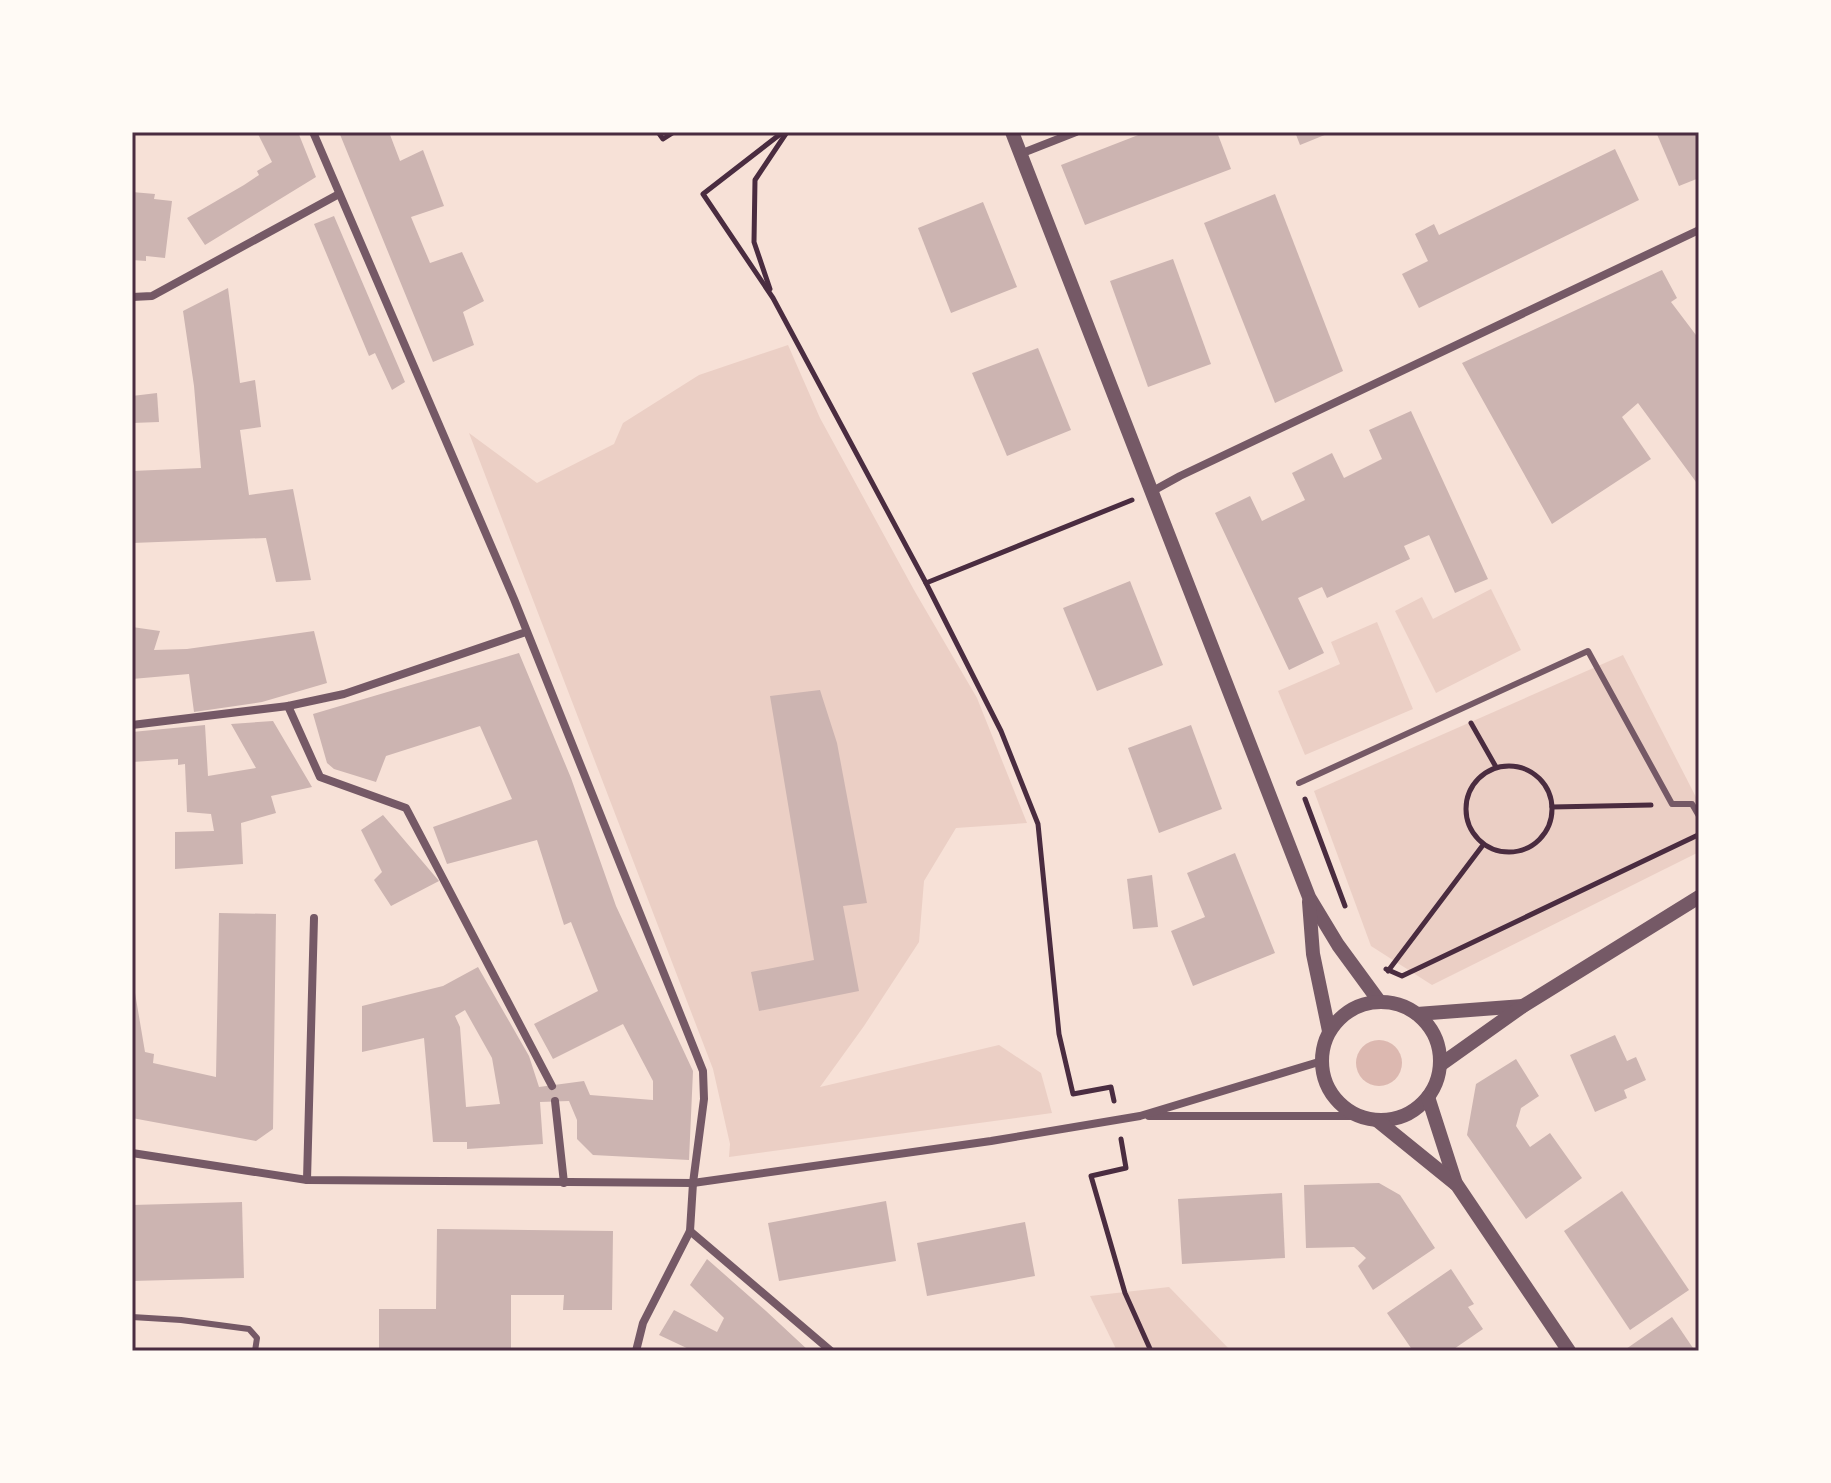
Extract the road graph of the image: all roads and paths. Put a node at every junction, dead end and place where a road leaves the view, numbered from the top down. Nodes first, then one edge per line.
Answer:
1 (313, 132) edge
2 (658, 132) edge
3 (674, 132) edge
4 (785, 132) edge
5 (1012, 132) edge
6 (1076, 132) edge
7 (1020, 154) junction
8 (339, 194) junction
9 (1699, 230) edge
10 (132, 297) edge
11 (773, 298) junction
12 (1151, 492) junction
13 (926, 583) junction
14 (526, 632) junction
15 (288, 706) junction
16 (1464, 708) junction
17 (132, 725) edge
18 (1496, 767) junction
19 (1299, 783) joint
20 (1672, 804) junction
21 (1552, 807) junction
22 (1699, 816) edge
23 (1699, 834) edge
24 (1483, 845) junction
25 (1309, 897) junction
26 (1699, 897) edge
27 (1345, 908) dead end
28 (314, 918) dead end
29 (1379, 964) dead end
30 (1388, 971) junction
31 (1379, 1001) junction
32 (1523, 1006) junction
33 (1417, 1014) junction
34 (1329, 1031) junction
35 (1322, 1061) junction
36 (1440, 1065) junction
37 (552, 1086) dead end
38 (1111, 1087) dead end
39 (1428, 1097) junction
40 (555, 1101) dead end
41 (1140, 1116) junction
42 (1358, 1116) junction
43 (1378, 1121) junction
44 (132, 1153) edge
45 (1126, 1168) dead end
46 (307, 1180) junction
47 (564, 1183) junction
48 (693, 1183) junction
49 (1457, 1185) junction
50 (690, 1231) junction
51 (132, 1317) edge
52 (255, 1351) edge
53 (636, 1351) edge
54 (831, 1351) edge
55 (1151, 1351) edge
56 (1569, 1351) edge

1 - 8 street
2 - 3 path
4 - 11 path
4 - 11 path
5 - 7 street
6 - 7 street
7 - 12 street
8 - 10 street
8 - 14 street
9 - 12 street
11 - 13 path
12 - 13 path
12 - 25 street
13 - 38 path
14 - 15 street
14 - 48 street
15 - 17 street
15 - 37 street
16 - 18 path
16 - 19 lane
16 - 20 lane
18 - 21 path
18 - 24 path
19 - 27 path
20 - 21 path
20 - 22 lane
21 - 24 path
23 - 30 path
24 - 30 path
25 - 31 street
25 - 34 street
26 - 32 street
28 - 46 street
29 - 30 path
31 - 33 street
31 - 34 street
32 - 33 street
32 - 36 street
33 - 36 street
34 - 35 street
35 - 41 street
35 - 42 street
36 - 39 street
39 - 43 street
39 - 49 street
40 - 47 street
41 - 42 street
41 - 48 street
42 - 43 street
43 - 49 street
44 - 46 street
45 - 55 path
46 - 47 street
47 - 48 street
48 - 50 street
49 - 56 street
50 - 53 street
50 - 54 street
51 - 52 lane

